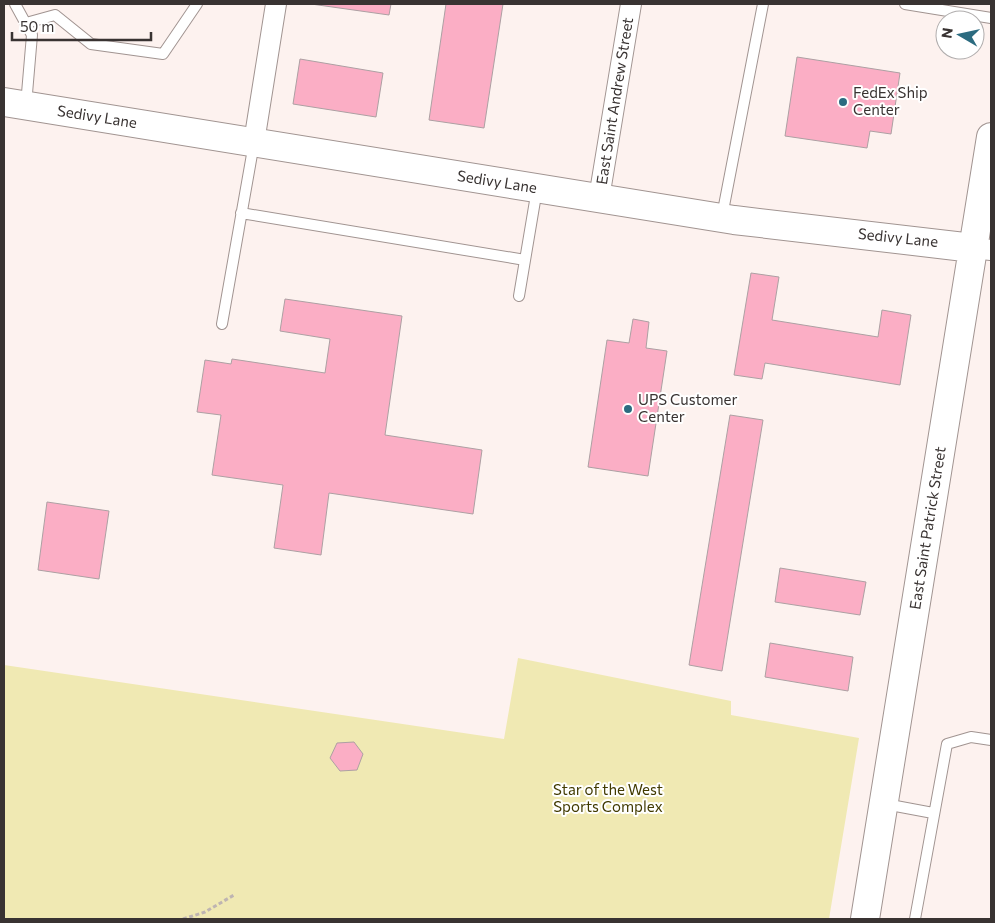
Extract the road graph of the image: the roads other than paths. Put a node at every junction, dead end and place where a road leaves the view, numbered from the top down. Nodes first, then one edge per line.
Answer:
1 (15, 4) edge
2 (197, 4) edge
3 (276, 4) edge
4 (631, 4) edge
5 (763, 4) edge
6 (904, 4) edge
7 (991, 18) edge
8 (26, 23) junction
9 (15, 104) edge
10 (254, 142) junction
11 (991, 144) edge
12 (538, 188) junction
13 (599, 198) junction
14 (241, 213) junction
15 (722, 218) junction
16 (982, 249) edge
17 (525, 260) junction
18 (519, 296) dead end
19 (222, 324) dead end
20 (991, 740) edge
21 (884, 804) junction
22 (933, 813) junction
23 (866, 919) edge
24 (915, 919) edge

1 - 8 lane
2 - 8 lane
3 - 10 street
4 - 13 street, East Saint Andrew Street
5 - 15 lane
6 - 7 lane
8 - 9 lane
9 - 10 street, Sedivy Lane
10 - 12 street, Sedivy Lane
10 - 14 lane
11 - 16 street, East Saint Patrick Street
12 - 13 street, Sedivy Lane
12 - 17 lane
13 - 15 street, Sedivy Lane
14 - 17 lane
14 - 19 lane
15 - 16 street, Sedivy Lane
16 - 21 street, East Saint Patrick Street
17 - 18 lane
20 - 22 lane
21 - 22 lane
21 - 23 street, East Saint Patrick Street
22 - 24 lane

